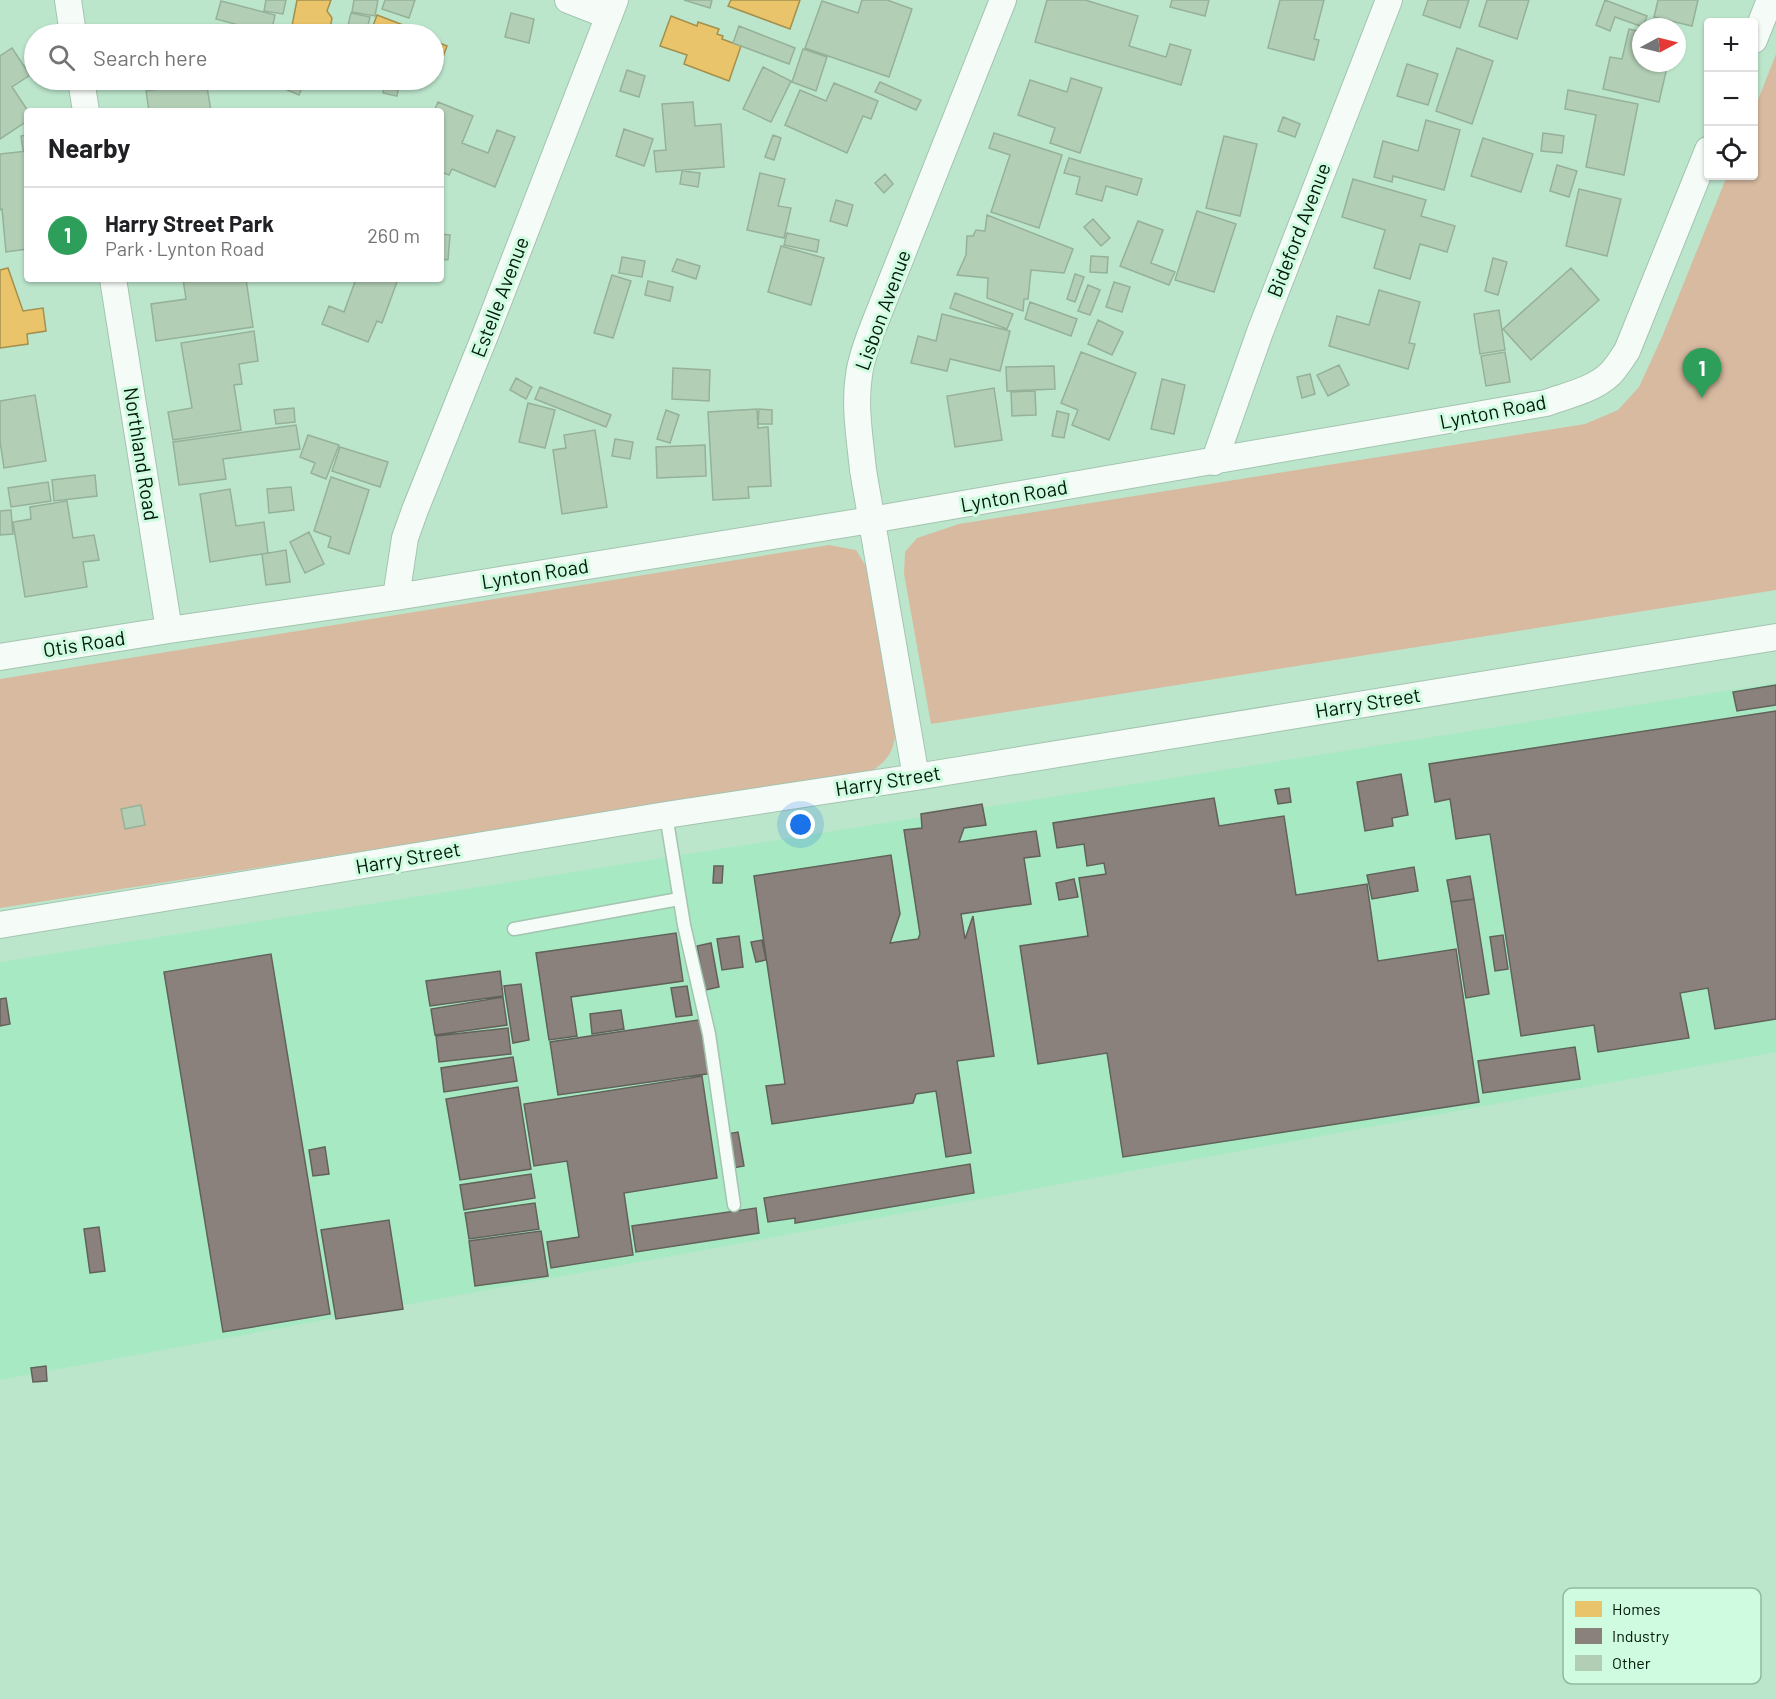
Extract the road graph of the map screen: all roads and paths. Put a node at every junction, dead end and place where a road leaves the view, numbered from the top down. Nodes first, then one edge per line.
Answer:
1 (68, 0) edge
2 (568, 0) edge
3 (1003, 0) edge
4 (1389, 0) edge
5 (1770, 0) edge
6 (612, 8) edge
7 (72, 24) edge
8 (1758, 30) edge
9 (83, 90) edge
10 (86, 108) edge
11 (1704, 160) edge
12 (113, 282) edge
13 (1214, 462) junction
14 (871, 520) junction
15 (396, 597) junction
16 (169, 630) junction
17 (1776, 637) edge
18 (0, 657) edge
19 (916, 777) junction
20 (666, 815) junction
21 (679, 899) junction
22 (0, 925) edge
23 (514, 929) dead end
24 (734, 1205) dead end

1 - 7 street
2 - 6 street
3 - 14 street, Lisbon Avenue
4 - 13 street, Bideford Avenue
5 - 8 street
6 - 15 street, Estelle Avenue
9 - 10 street
11 - 13 street, Lynton Road
12 - 16 street, Northland Road
13 - 14 street, Lynton Road
14 - 15 street, Lynton Road
14 - 19 street, Lisbon Avenue
15 - 16 street, Lynton Road
16 - 18 street, Otis Road
17 - 19 street, Harry Street
19 - 20 street, Harry Street
20 - 21 lane
20 - 22 street, Harry Street
21 - 23 lane
21 - 24 lane

